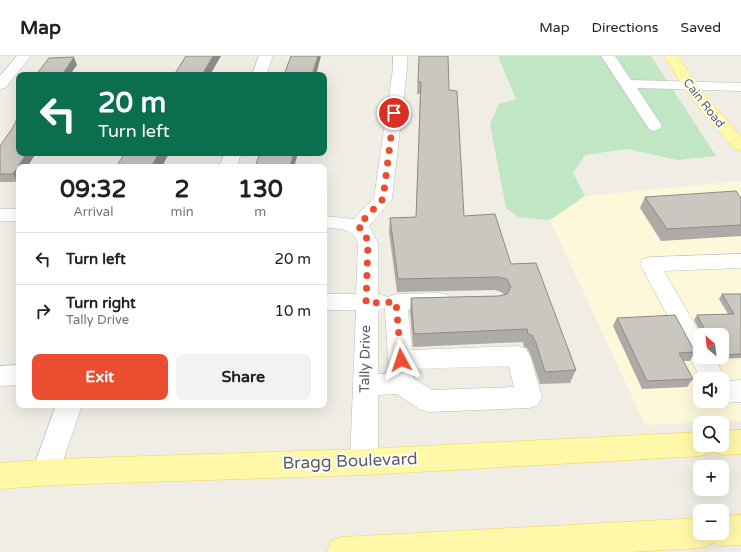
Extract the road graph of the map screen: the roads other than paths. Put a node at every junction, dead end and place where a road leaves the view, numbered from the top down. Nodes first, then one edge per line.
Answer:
1 (24, 56) edge
2 (266, 56) edge
3 (400, 56) edge
4 (608, 56) edge
5 (671, 56) edge
6 (260, 72) edge
7 (627, 84) junction
8 (0, 85) edge
9 (689, 85) junction
10 (741, 87) edge
11 (654, 126) dead end
12 (741, 146) edge
13 (0, 215) edge
14 (16, 215) edge
15 (327, 222) edge
16 (358, 226) junction
17 (741, 261) edge
18 (465, 301) edge
19 (327, 302) edge
20 (396, 302) junction
21 (366, 303) junction
22 (693, 341) edge
23 (16, 375) edge
24 (0, 376) edge
25 (365, 385) junction
26 (68, 408) edge
27 (741, 442) edge
28 (729, 443) edge
29 (693, 444) edge
30 (364, 462) junction
31 (46, 472) junction
32 (0, 476) edge
33 (741, 530) edge
34 (729, 531) edge
35 (693, 533) edge
36 (362, 552) edge

1 - 8 street
2 - 6 street
3 - 16 street
4 - 7 street
5 - 9 main road, Cain Road
7 - 9 street
7 - 11 street
9 - 10 street
9 - 12 main road, Cain Road
13 - 14 street
15 - 16 street
16 - 21 street, Tally Drive
17 - 22 street
18 - 20 street
19 - 21 street
20 - 21 street
20 - 25 street
21 - 25 street, Tally Drive
23 - 24 street
25 - 30 street, Tally Drive
26 - 31 street
27 - 28 main road
29 - 30 main road, Bragg Boulevard
30 - 31 main road, Bragg Boulevard
31 - 32 main road, Bragg Boulevard
33 - 34 main road
35 - 36 main road

